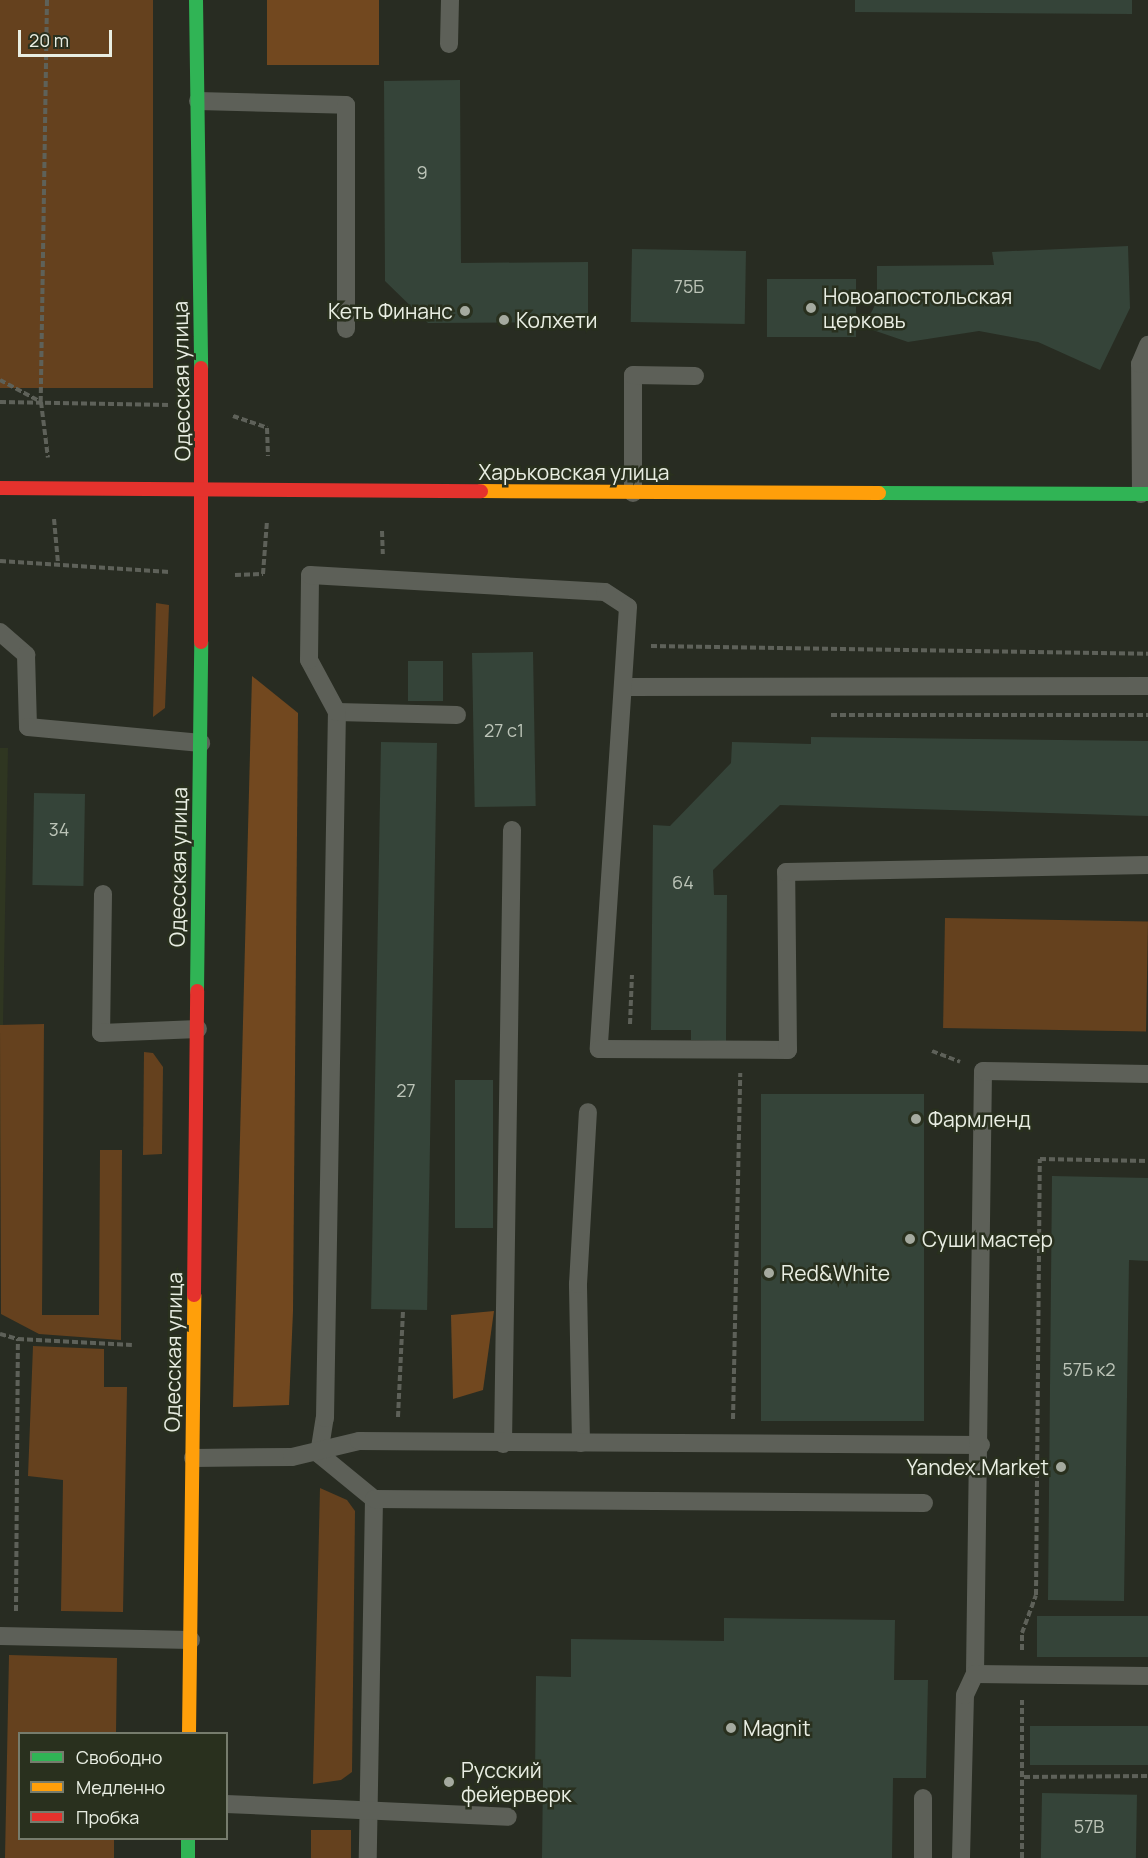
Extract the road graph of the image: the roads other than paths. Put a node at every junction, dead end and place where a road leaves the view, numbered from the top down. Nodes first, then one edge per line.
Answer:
1 (196, 0) edge
2 (450, 0) edge
3 (449, 44) dead end
4 (198, 101) junction
5 (346, 329) dead end
6 (1148, 345) edge
7 (695, 376) dead end
8 (0, 488) edge
9 (203, 492) junction
10 (633, 493) junction
11 (1144, 494) edge
12 (0, 632) edge
13 (1148, 686) edge
14 (625, 687) junction
15 (337, 712) junction
16 (457, 714) dead end
17 (201, 743) junction
18 (512, 830) dead end
19 (1148, 865) edge
20 (103, 894) dead end
21 (198, 1029) junction
22 (1148, 1074) edge
23 (588, 1112) dead end
24 (580, 1443) junction
25 (503, 1444) junction
26 (981, 1445) junction
27 (319, 1454) junction
28 (193, 1458) junction
29 (374, 1499) junction
30 (924, 1503) dead end
31 (8, 1636) edge
32 (190, 1640) junction
33 (975, 1674) junction
34 (1148, 1676) edge
35 (189, 1732) edge
36 (923, 1798) dead end
37 (228, 1804) edge
38 (368, 1807) junction
39 (508, 1817) dead end
40 (188, 1840) edge
41 (188, 1858) edge
42 (368, 1858) edge
43 (923, 1858) edge
44 (961, 1858) edge

1 - 4 street, Одесская улица
2 - 3 lane
4 - 5 lane
4 - 9 street, Одесская улица
6 - 11 lane
7 - 10 lane
8 - 9 street, Харьковская улица
9 - 10 street, Харьковская улица
9 - 17 street, Одесская улица
10 - 11 street, Харьковская улица
12 - 17 lane
13 - 14 lane
14 - 15 lane
14 - 19 lane
15 - 16 lane
15 - 27 lane
17 - 21 street, Одесская улица
18 - 25 lane
20 - 21 lane
21 - 28 street, Одесская улица
22 - 26 lane
23 - 24 lane
24 - 25 lane
24 - 26 lane
25 - 27 lane
26 - 33 lane
27 - 28 lane
27 - 29 lane
28 - 32 street, Одесская улица
29 - 30 lane
29 - 38 lane
31 - 32 lane
32 - 35 street, Одесская улица
33 - 34 lane
33 - 44 lane
36 - 43 lane
37 - 38 lane
38 - 39 lane
38 - 42 lane
40 - 41 street

